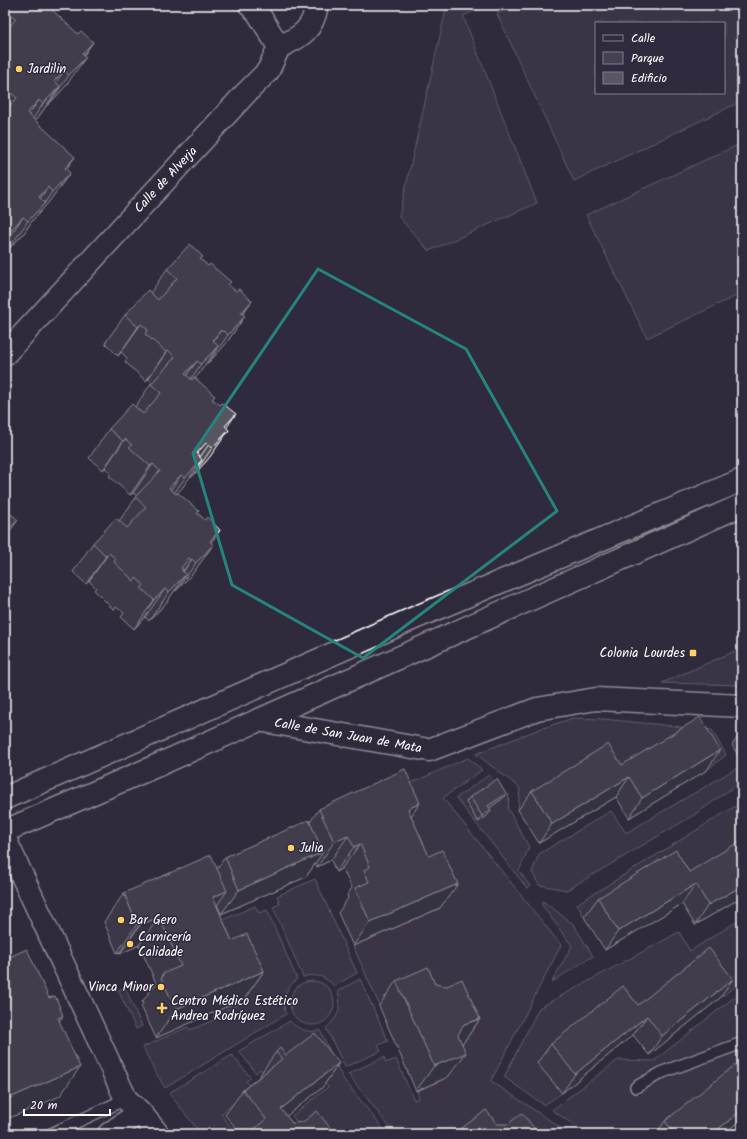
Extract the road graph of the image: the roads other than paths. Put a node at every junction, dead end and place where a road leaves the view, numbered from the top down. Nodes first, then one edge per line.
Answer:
1 (250, 5) edge
2 (317, 5) edge
3 (279, 47) junction
4 (5, 354) edge
5 (742, 480) edge
6 (742, 505) edge
7 (742, 706) edge
8 (258, 720) junction
9 (5, 798) edge
10 (5, 831) edge
11 (5, 839) edge
12 (742, 1043) edge
13 (636, 1087) dead end
14 (133, 1105) junction
15 (51, 1134) edge
16 (109, 1134) edge
17 (158, 1134) edge

1 - 3 main road
2 - 3 main road
3 - 4 main road, Calle de Alverja
5 - 9 main road
6 - 8 main road
7 - 8 main road, Calle de San Juan de Mata
8 - 10 main road
11 - 14 main road
12 - 13 lane
14 - 15 lane
14 - 16 main road
14 - 17 main road

